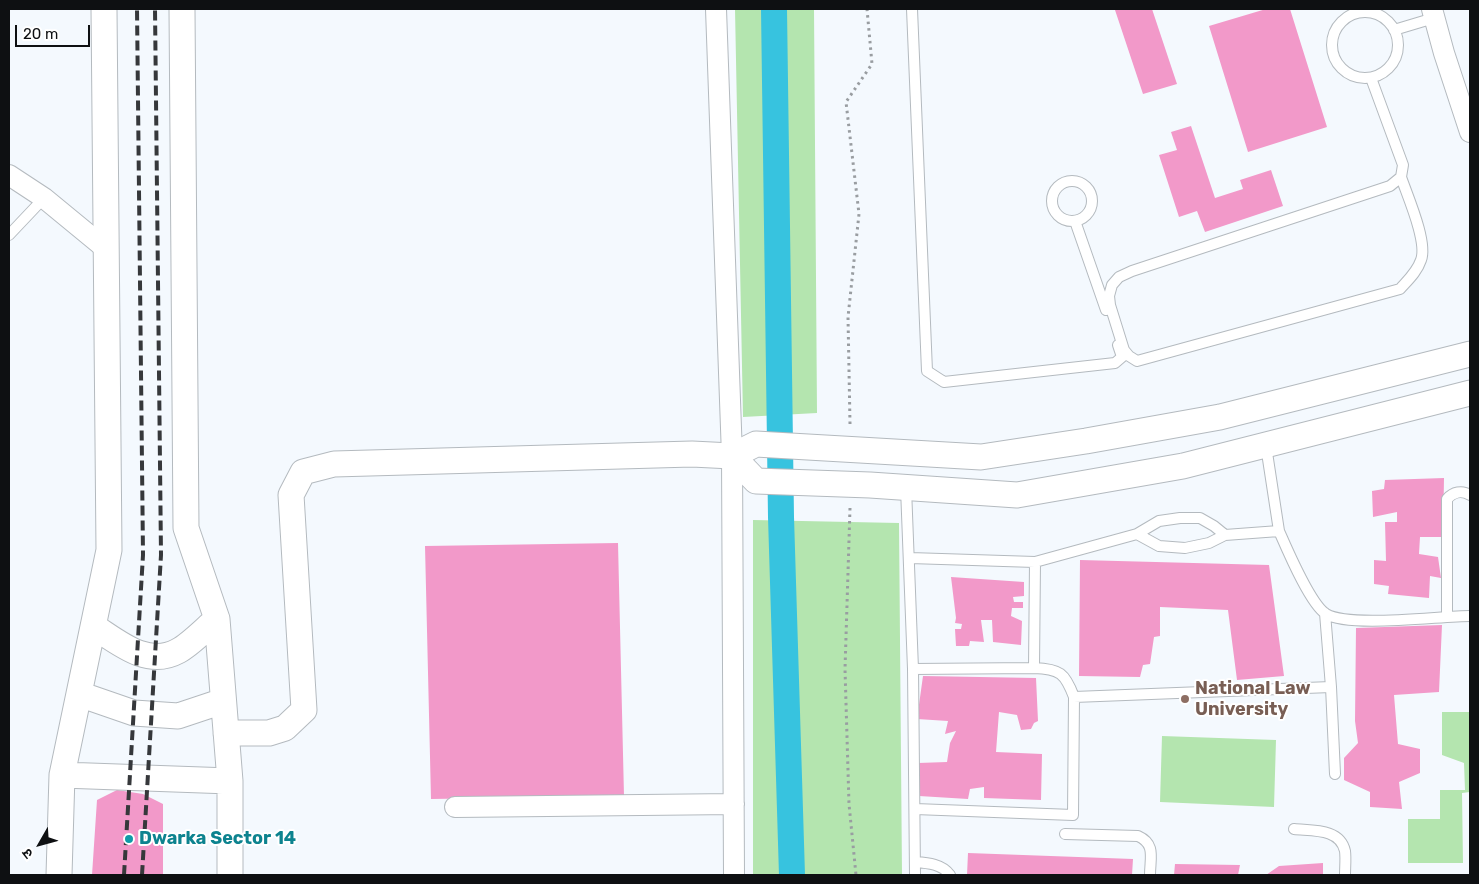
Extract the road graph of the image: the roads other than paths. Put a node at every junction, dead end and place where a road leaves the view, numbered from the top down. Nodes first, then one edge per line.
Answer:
1 (104, 9) edge
2 (182, 9) edge
3 (716, 9) edge
4 (912, 9) edge
5 (1352, 12) edge
6 (1433, 13) edge
7 (1394, 30) junction
8 (1371, 78) junction
9 (1470, 132) edge
10 (9, 175) edge
11 (1401, 177) junction
12 (44, 198) junction
13 (1075, 221) junction
14 (9, 235) edge
15 (106, 249) junction
16 (1470, 354) edge
17 (1470, 393) edge
18 (1266, 444) junction
19 (732, 456) junction
20 (906, 488) junction
21 (1470, 495) edge
22 (1279, 531) junction
23 (1137, 534) junction
24 (1225, 535) junction
25 (910, 558) junction
26 (1034, 562) junction
27 (1325, 613) junction
28 (1447, 616) junction
29 (1470, 616) edge
30 (217, 619) junction
31 (93, 626) junction
32 (1034, 668) junction
33 (913, 669) junction
34 (1331, 687) junction
35 (79, 694) junction
36 (1074, 697) junction
37 (223, 701) junction
38 (226, 733) junction
39 (1335, 774) dead end
40 (62, 776) junction
41 (230, 781) junction
42 (734, 804) junction
43 (455, 807) dead end
44 (915, 809) junction
45 (1294, 829) dead end
46 (1065, 834) dead end
47 (915, 862) junction
48 (59, 875) edge
49 (230, 875) edge
50 (734, 875) edge
51 (915, 875) edge
52 (950, 875) edge
53 (1150, 875) edge
54 (1345, 875) edge

1 - 15 street
2 - 30 street
3 - 19 street
4 - 13 lane
5 - 7 lane
5 - 8 lane
6 - 7 lane
6 - 9 street
7 - 8 lane
8 - 11 lane
10 - 12 street
11 - 11 lane
12 - 14 lane
12 - 15 street
13 - 13 lane
15 - 31 street
16 - 19 street
17 - 18 street
18 - 20 street
18 - 22 lane
19 - 20 street
19 - 38 street
19 - 42 street
20 - 25 lane
21 - 28 lane
22 - 24 lane
22 - 27 lane
23 - 24 lane
23 - 24 lane
23 - 26 lane
25 - 26 lane
25 - 33 lane
26 - 32 lane
27 - 28 lane
27 - 34 lane
28 - 29 lane
30 - 31 street
30 - 37 street
31 - 35 street
32 - 33 lane
32 - 36 lane
33 - 44 lane
34 - 36 lane
34 - 39 lane
35 - 37 street
35 - 40 street
36 - 44 lane
37 - 38 street
38 - 41 street
40 - 41 street
40 - 48 street
41 - 49 street
42 - 43 street
42 - 50 street
44 - 47 lane
45 - 54 lane
46 - 53 lane
47 - 51 lane
47 - 52 lane

